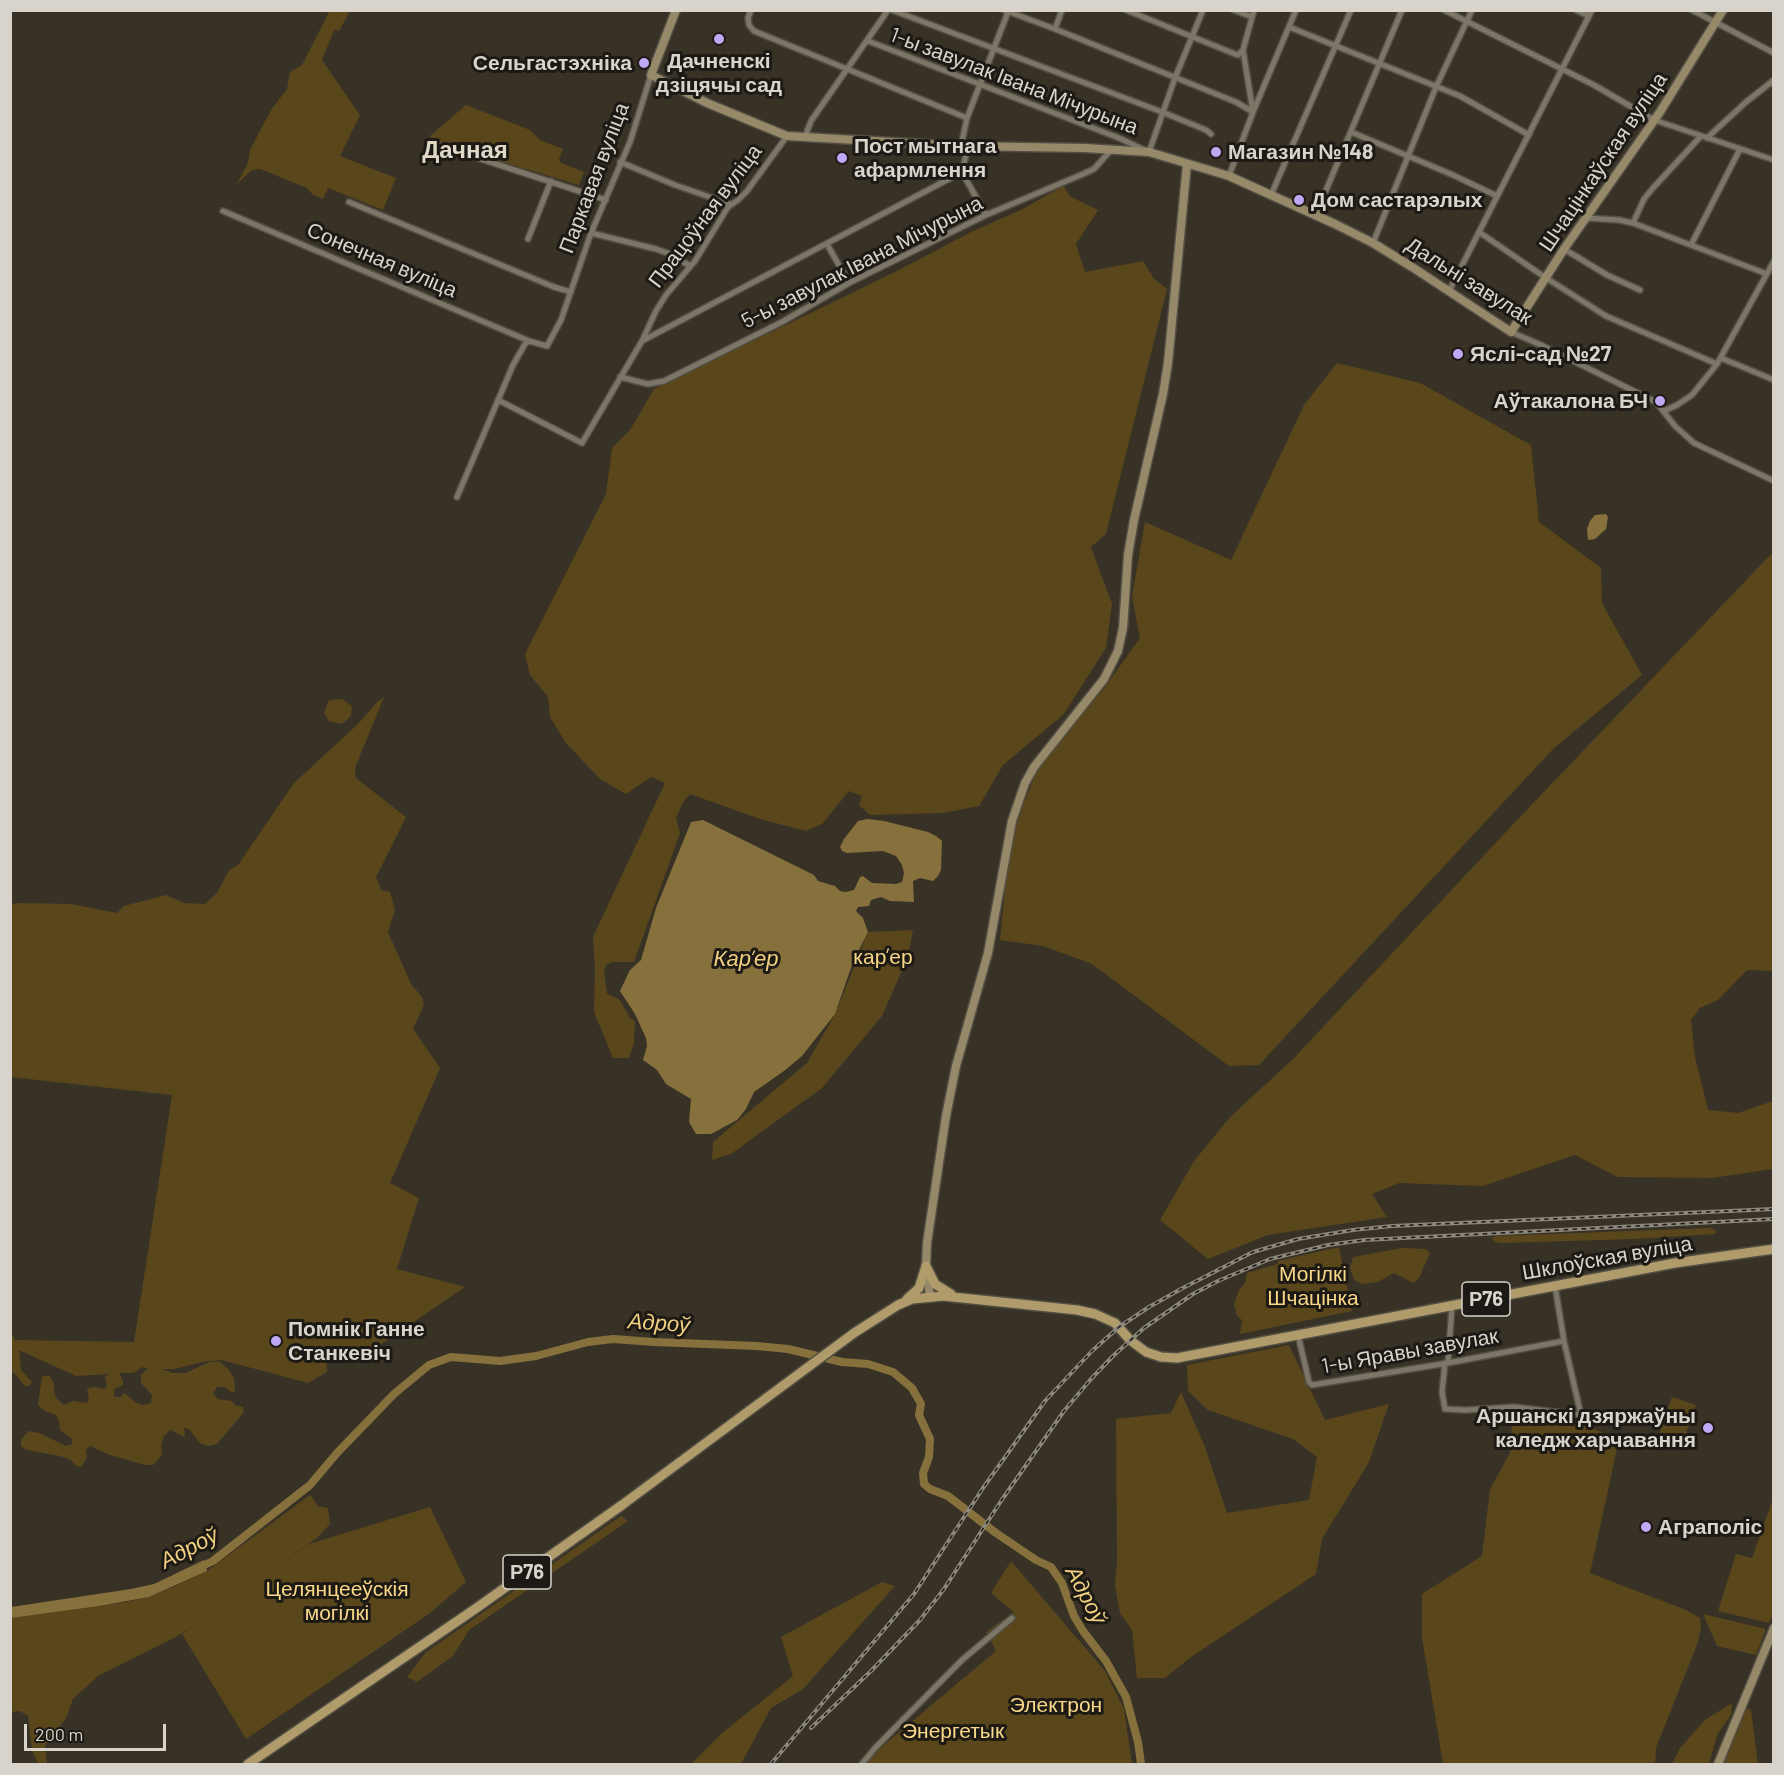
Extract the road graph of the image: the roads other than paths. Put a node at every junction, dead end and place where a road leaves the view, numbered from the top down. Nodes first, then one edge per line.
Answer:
1 (676, 10) edge
2 (751, 10) edge
3 (890, 10) edge
4 (1062, 10) edge
5 (1126, 10) edge
6 (1203, 10) edge
7 (1234, 10) edge
8 (1254, 10) edge
9 (1296, 10) edge
10 (1351, 10) edge
11 (1402, 10) edge
12 (1444, 10) edge
13 (1472, 10) edge
14 (1576, 10) edge
15 (1692, 10) edge
16 (1723, 10) edge
17 (1010, 12) edge
18 (1590, 13) edge
19 (1252, 18) junction
20 (1466, 22) junction
21 (1716, 22) junction
22 (1289, 27) junction
23 (1055, 29) junction
24 (1191, 38) junction
25 (868, 41) junction
26 (1336, 45) junction
27 (993, 49) junction
28 (1243, 50) junction
29 (1773, 53) edge
30 (1379, 63) junction
31 (1561, 68) junction
32 (846, 69) junction
33 (651, 75) junction
34 (1174, 78) junction
35 (1773, 80) edge
36 (979, 84) junction
37 (1436, 87) junction
38 (1162, 112) junction
39 (1253, 112) junction
40 (967, 118) junction
41 (1653, 120) junction
42 (1351, 132) junction
43 (1211, 134) dead end
44 (1528, 135) junction
45 (787, 136) junction
46 (805, 137) junction
47 (1704, 137) junction
48 (432, 143) dead end
49 (964, 146) junction
50 (1112, 149) junction
51 (1740, 149) junction
52 (1149, 152) junction
53 (1408, 156) junction
54 (1773, 160) edge
55 (620, 162) junction
56 (1186, 164) junction
57 (962, 172) junction
58 (1229, 176) junction
59 (551, 181) junction
60 (1271, 195) junction
61 (1497, 196) junction
62 (606, 200) junction
63 (349, 202) dead end
64 (730, 204) junction
65 (223, 211) dead end
66 (1316, 214) junction
67 (986, 215) junction
68 (1586, 218) junction
69 (1633, 223) junction
70 (1479, 232) junction
71 (591, 233) junction
72 (528, 239) dead end
73 (1373, 243) junction
74 (827, 244) junction
75 (1690, 245) junction
76 (1564, 249) junction
77 (1773, 261) edge
78 (690, 266) junction
79 (1770, 272) edge
80 (1546, 278) junction
81 (849, 283) junction
82 (1640, 290) dead end
83 (1449, 291) junction
84 (571, 292) junction
85 (647, 329) junction
86 (1511, 332) junction
87 (653, 336) junction
88 (529, 340) junction
89 (642, 342) junction
90 (1721, 358) junction
91 (1717, 364) junction
92 (620, 377) junction
93 (1773, 380) edge
94 (498, 400) junction
95 (1664, 411) junction
96 (1773, 472) edge
97 (1772, 481) edge
98 (457, 497) dead end
99 (1773, 1249) edge
100 (925, 1269) junction
101 (1556, 1286) junction
102 (926, 1296) junction
103 (959, 1297) junction
104 (898, 1305) junction
105 (1452, 1305) junction
106 (1298, 1335) junction
107 (1564, 1341) junction
108 (1447, 1363) junction
109 (1012, 1618) dead end
110 (1773, 1628) edge
111 (248, 1764) edge
112 (862, 1764) edge
113 (1718, 1764) edge

1 - 33 street, Паркавая вуліца
2 - 32 street
3 - 25 street
3 - 27 street
4 - 23 street
5 - 24 street
6 - 24 street
7 - 19 street
8 - 19 street
9 - 22 street
10 - 26 street
11 - 30 street
12 - 20 street
13 - 20 street
14 - 18 street
15 - 21 street
16 - 21 street, Шчацінкаўская вуліца
17 - 23 street
17 - 27 street
18 - 31 street
19 - 28 street
20 - 31 street
20 - 37 street
21 - 29 street
21 - 41 street, Шчацінкаўская вуліца
22 - 26 street
22 - 39 street
23 - 34 street
24 - 28 street
24 - 34 street
25 - 32 street
25 - 36 street, 1-ы завулак Івана Мічурына
26 - 30 street
26 - 60 street
27 - 36 street
27 - 38 street
28 - 39 street
30 - 37 street
30 - 42 street
31 - 41 street
31 - 44 street
32 - 40 street
32 - 46 street
33 - 45 street, Дальні завулак
33 - 55 street, Паркавая вуліца
34 - 38 street
34 - 39 street
35 - 47 street
36 - 40 street
36 - 52 street, 1-ы завулак Івана Мічурына
37 - 44 street
37 - 53 street
38 - 43 street
38 - 52 street
39 - 58 street
40 - 49 street
41 - 47 street
41 - 68 street, Шчацінкаўская вуліца
42 - 53 street
42 - 66 street
44 - 61 street
45 - 46 street, Дальні завулак
45 - 64 street, Працоўная вуліца
46 - 49 street, Дальні завулак
47 - 51 street
47 - 69 street
48 - 59 street
49 - 50 street, Дальні завулак
49 - 57 street
50 - 52 street, Дальні завулак
50 - 67 street, 5-ы завулак Івана Мічурына
51 - 54 street
51 - 75 street
52 - 56 street, Дальні завулак
53 - 61 street
53 - 73 street
55 - 62 street, Паркавая вуліца
55 - 64 street
56 - 58 street, Дальні завулак
56 - 100 street
57 - 67 street
57 - 74 street
58 - 60 street, Дальні завулак
59 - 62 street
59 - 72 street
60 - 66 street, Дальні завулак
61 - 70 street
62 - 71 street, Паркавая вуліца
63 - 84 street
64 - 78 street, Працоўная вуліца
65 - 88 street, Сонечная вуліца
66 - 73 street, Дальні завулак
67 - 81 street, 5-ы завулак Івана Мічурына
68 - 69 street
68 - 76 street, Шчацінкаўская вуліца
69 - 75 street
70 - 80 street
70 - 83 street
71 - 78 street
71 - 84 street, Паркавая вуліца
73 - 83 street, Дальні завулак
74 - 81 street
74 - 87 street
75 - 79 street
76 - 80 street, Шчацінкаўская вуліца
76 - 82 street
77 - 79 street
78 - 85 street, Працоўная вуліца
79 - 90 street
80 - 86 street, Шчацінкаўская вуліца
80 - 91 street
81 - 92 street, 5-ы завулак Івана Мічурына
83 - 86 street, Дальні завулак
84 - 88 street, Паркавая вуліца
85 - 87 street
85 - 89 street, Працоўная вуліца
86 - 95 street, Дальні завулак
87 - 89 street
88 - 94 street
89 - 92 street, Працоўная вуліца
90 - 91 street
90 - 93 street
91 - 95 street
92 - 94 street, Працоўная вуліца
94 - 98 street
95 - 97 street, Дальні завулак
96 - 97 street
99 - 101 main road, Шклоўская вуліца / Р76
100 - 102 street
100 - 103 main road
100 - 104 main road
101 - 105 main road, Шклоўская вуліца / Р76
101 - 107 street
102 - 103 main road, Р76
102 - 104 main road, Р76
103 - 106 main road, Шклоўская вуліца / Р76
104 - 111 main road, Р76
105 - 106 main road, Шклоўская вуліца / Р76
105 - 108 street
106 - 108 street, 1-ы Яравы завулак
107 - 108 street, 1-ы Яравы завулак
107 - 108 street
109 - 112 street
110 - 113 street

